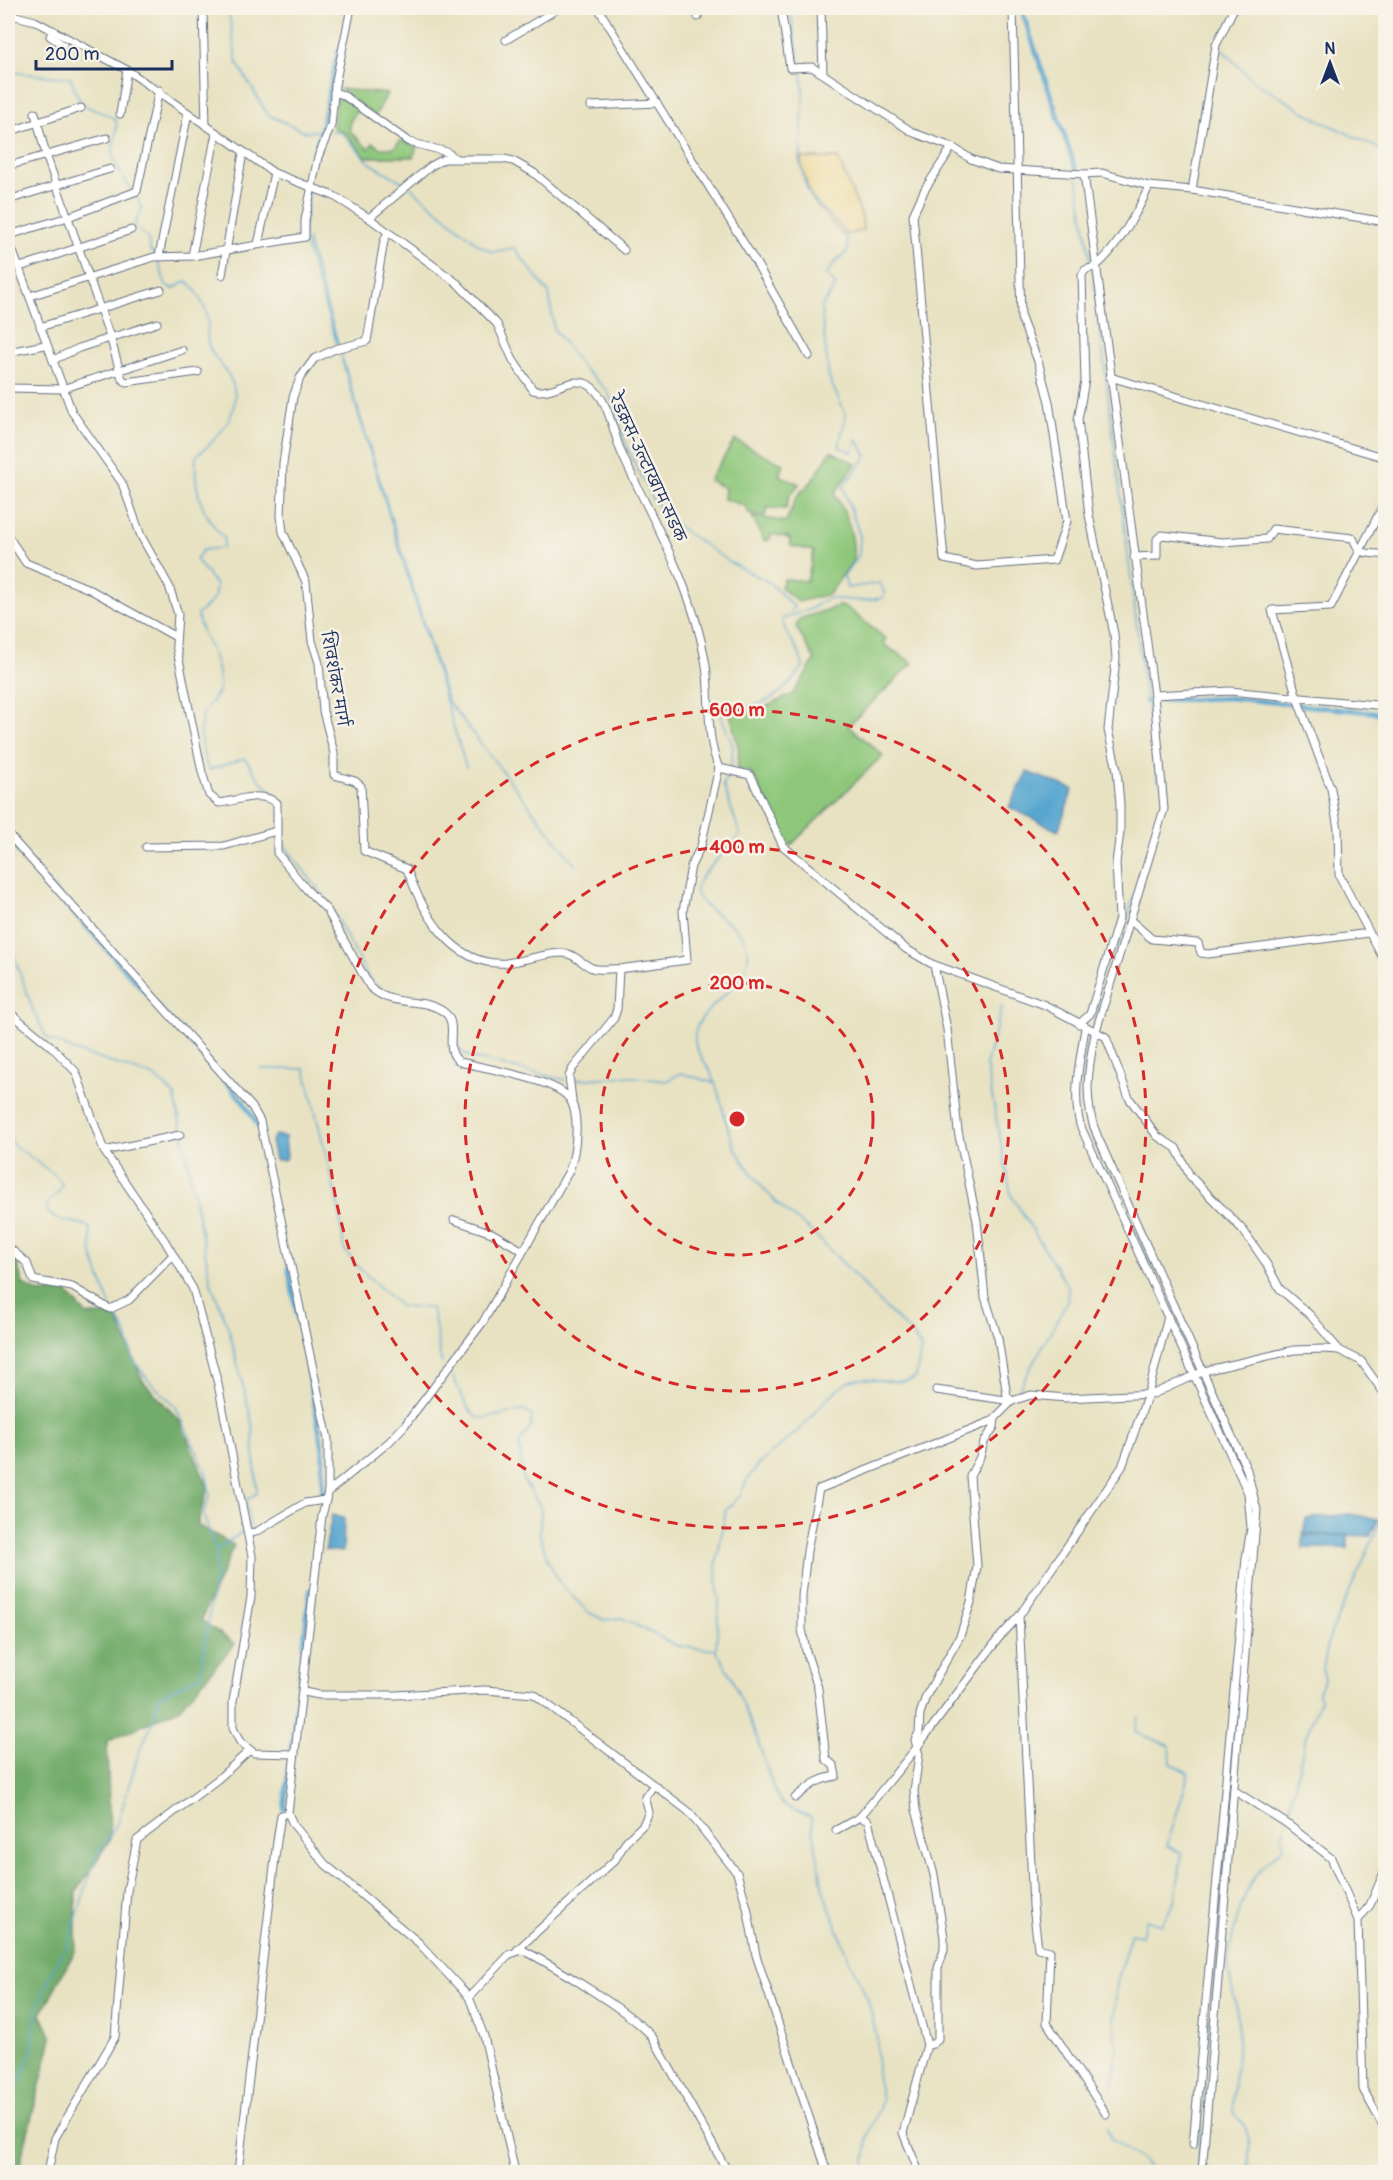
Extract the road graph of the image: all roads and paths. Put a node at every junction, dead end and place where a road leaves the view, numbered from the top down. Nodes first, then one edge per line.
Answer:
1 (202, 8) edge
2 (351, 8) edge
3 (559, 8) edge
4 (598, 8) edge
5 (699, 8) edge
6 (781, 8) edge
7 (821, 8) edge
8 (1013, 8) edge
9 (1234, 8) edge
10 (8, 14) edge
11 (698, 17) dead end
12 (52, 30) junction
13 (506, 40) dead end
14 (63, 45) dead end
15 (127, 70) junction
16 (823, 73) junction
17 (159, 90) junction
18 (334, 92) junction
19 (657, 104) junction
20 (591, 106) dead end
21 (81, 108) dead end
22 (35, 113) dead end
23 (188, 113) junction
24 (120, 114) dead end
25 (37, 123) junction
26 (206, 126) junction
27 (8, 132) edge
28 (216, 133) junction
29 (107, 138) dead end
30 (952, 147) junction
31 (243, 153) junction
32 (46, 155) junction
33 (455, 158) junction
34 (8, 166) edge
35 (110, 169) dead end
36 (1017, 171) junction
37 (274, 174) junction
38 (1079, 174) junction
39 (57, 186) junction
40 (1149, 186) junction
41 (312, 187) junction
42 (1192, 190) junction
43 (8, 200) edge
44 (68, 217) junction
45 (369, 218) junction
46 (1386, 222) edge
47 (131, 230) dead end
48 (388, 232) junction
49 (8, 233) edge
50 (8, 238) edge
51 (258, 244) junction
52 (79, 248) junction
53 (624, 250) dead end
54 (224, 251) junction
55 (11, 253) edge
56 (192, 256) junction
57 (157, 257) junction
58 (20, 267) junction
59 (1093, 268) junction
60 (222, 275) dead end
61 (89, 279) junction
62 (160, 290) dead end
63 (30, 296) junction
64 (99, 309) junction
65 (157, 323) dead end
66 (40, 327) junction
67 (111, 340) junction
68 (45, 345) junction
69 (182, 350) dead end
70 (8, 352) edge
71 (809, 356) dead end
72 (53, 360) junction
73 (119, 372) junction
74 (198, 372) dead end
75 (1110, 377) junction
76 (8, 388) edge
77 (62, 389) junction
78 (1386, 458) edge
79 (1386, 500) edge
80 (8, 536) edge
81 (1360, 551) junction
82 (1386, 555) edge
83 (1134, 557) junction
84 (176, 637) junction
85 (1154, 695) junction
86 (1297, 698) junction
87 (1386, 706) edge
88 (722, 769) junction
89 (276, 831) junction
90 (8, 834) edge
91 (146, 847) dead end
92 (1130, 920) junction
93 (1369, 933) junction
94 (1386, 963) edge
95 (934, 965) junction
96 (619, 969) junction
97 (8, 1011) edge
98 (1088, 1030) junction
99 (574, 1105) junction
100 (180, 1135) dead end
101 (104, 1151) junction
102 (454, 1220) dead end
103 (8, 1247) edge
104 (523, 1251) junction
105 (173, 1255) junction
106 (1168, 1317) junction
107 (1339, 1350) junction
108 (1204, 1371) junction
109 (1195, 1376) junction
110 (936, 1390) dead end
111 (1148, 1394) junction
112 (1386, 1396) edge
113 (1012, 1401) junction
114 (995, 1419) junction
115 (328, 1492) junction
116 (321, 1500) junction
117 (248, 1533) junction
118 (1019, 1616) junction
119 (304, 1692) junction
120 (918, 1746) junction
121 (250, 1750) junction
122 (291, 1753) junction
123 (654, 1785) junction
124 (1235, 1791) junction
125 (795, 1798) dead end
126 (288, 1813) junction
127 (860, 1817) junction
128 (836, 1830) dead end
129 (1386, 1868) edge
130 (1358, 1920) junction
131 (517, 1950) junction
132 (469, 1997) junction
133 (927, 2045) junction
134 (1106, 2114) dead end
135 (1386, 2131) edge
136 (1193, 2144) dead end
137 (48, 2172) edge
138 (238, 2172) edge
139 (515, 2172) edge
140 (728, 2172) edge
141 (827, 2172) edge
142 (919, 2172) edge
143 (1202, 2172) edge

1 - 26 street
2 - 18 street
3 - 13 street
4 - 19 street
5 - 11 street
6 - 16 street
7 - 16 street
8 - 36 street
9 - 42 street
10 - 12 street, रेडक्रस-उल्टाखाम सडक
12 - 14 street
12 - 15 street, रेडक्रस-उल्टाखाम सडक
15 - 17 street, रेडक्रस-उल्टाखाम सडक
15 - 24 street
16 - 30 street
17 - 23 street, रेडक्रस-उल्टाखाम सडक
17 - 44 street
18 - 33 street
18 - 41 street
19 - 20 street
19 - 71 street
21 - 25 street
22 - 25 street
23 - 26 street, रेडक्रस-उल्टाखाम सडक
23 - 57 street
25 - 27 street
25 - 32 street
26 - 28 street, रेडक्रस-उल्टाखाम सडक
28 - 31 street, रेडक्रस-उल्टाखाम सडक
28 - 56 street
29 - 32 street
30 - 36 street
30 - 36 street
31 - 37 street, रेडक्रस-उल्टाखाम सडक
31 - 54 street
32 - 34 street
32 - 39 street
33 - 45 street
33 - 53 street
35 - 39 street
36 - 38 street
37 - 41 street, रेडक्रस-उल्टाखाम सडक
37 - 51 street
38 - 40 street
38 - 59 street
39 - 43 street
39 - 44 street
40 - 42 street
40 - 59 street
41 - 45 street, रेडक्रस-उल्टाखाम सडक
41 - 51 street
42 - 46 street
44 - 49 street
44 - 52 street
45 - 48 street, रेडक्रस-उल्टाखाम सडक
47 - 52 street
48 - 88 street, रेडक्रस-उल्टाखाम सडक
48 - 96 street, शिवशंकर मार्ग
50 - 55 street
51 - 54 street
52 - 58 street
52 - 61 street
54 - 56 street
54 - 60 street
55 - 58 street
56 - 57 street
57 - 61 street
58 - 63 street
59 - 75 street
59 - 98 street
61 - 63 street
61 - 64 street
62 - 64 street
63 - 66 street
64 - 66 street
64 - 67 street
65 - 67 street
66 - 68 street
67 - 72 street
67 - 73 street
68 - 70 street
68 - 72 street
69 - 73 street
72 - 77 street
73 - 74 street
73 - 77 street
75 - 78 street
75 - 83 street
76 - 77 street
77 - 84 street
79 - 81 street
80 - 84 street
81 - 82 street
81 - 83 street
81 - 86 street
83 - 85 street
84 - 89 street
85 - 86 street
85 - 92 street
86 - 87 street
86 - 93 street
88 - 95 street
88 - 96 street
89 - 91 street
89 - 99 street
90 - 115 street
92 - 93 street
92 - 98 street
93 - 94 street
95 - 98 street
95 - 113 street
96 - 99 street
97 - 101 street
98 - 106 street
98 - 107 street
98 - 108 street
99 - 104 street
100 - 101 street
101 - 105 street
102 - 104 street
103 - 105 street
104 - 115 street
105 - 117 street
106 - 109 street
106 - 111 street
107 - 108 street
107 - 112 street
108 - 109 street
108 - 124 street
109 - 111 street
109 - 136 street
110 - 113 street
111 - 113 street
111 - 118 street
113 - 114 street
114 - 120 street
114 - 125 street
115 - 116 street
116 - 117 street
116 - 119 street
117 - 121 street
118 - 120 street
118 - 134 street
119 - 122 street
119 - 123 street
120 - 127 street
120 - 133 street
121 - 122 street
121 - 137 street
122 - 126 street
123 - 131 street
123 - 141 street
124 - 130 street
124 - 143 street
126 - 132 street
126 - 138 street
127 - 128 street
127 - 133 street
129 - 130 street
130 - 135 street
131 - 132 street
131 - 140 street
132 - 139 street
133 - 142 street

